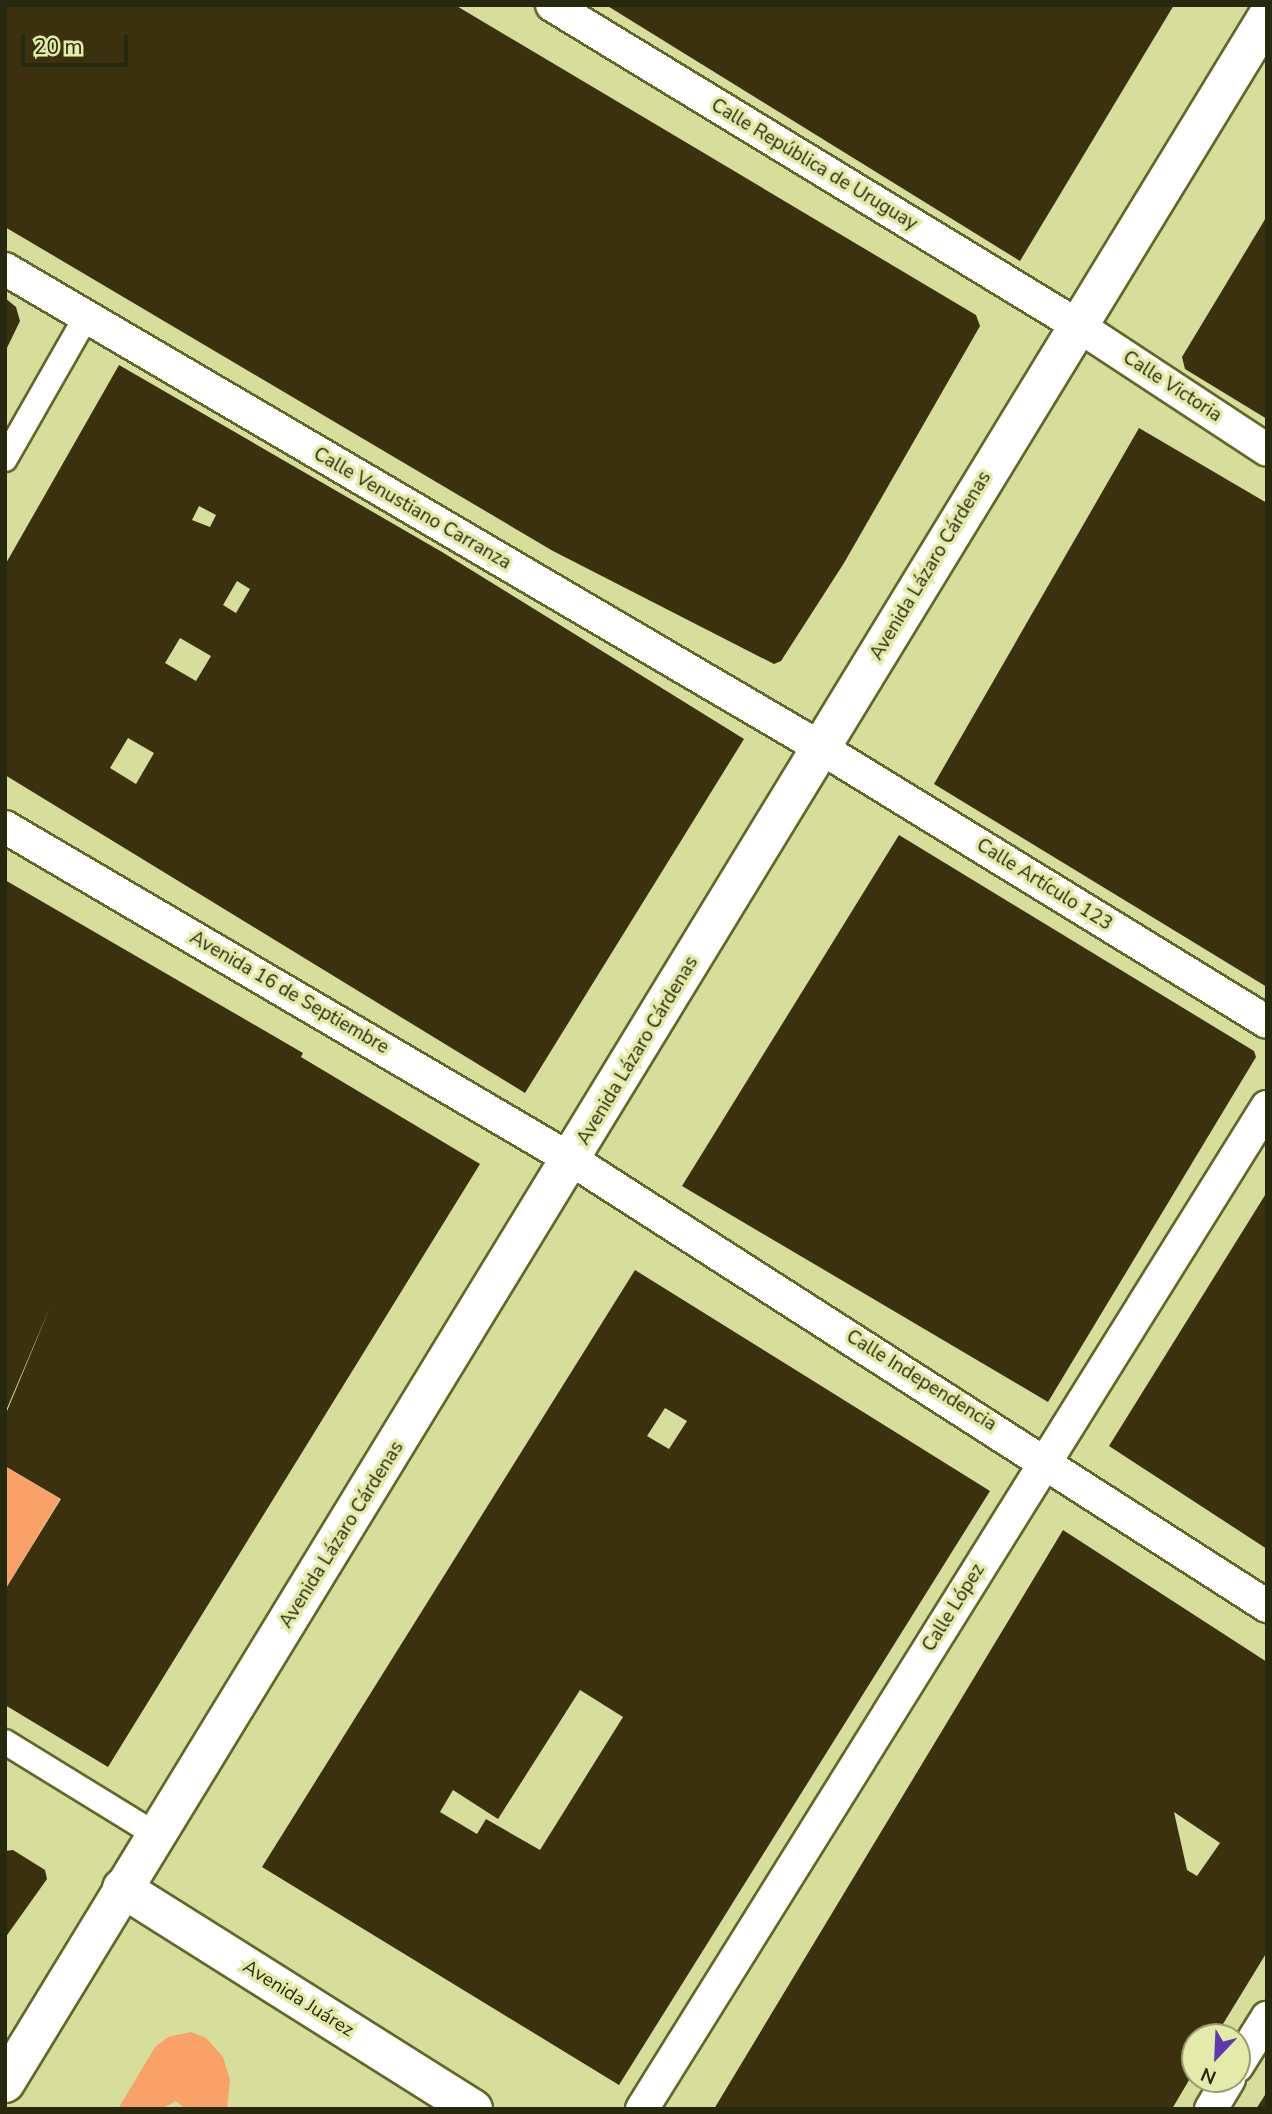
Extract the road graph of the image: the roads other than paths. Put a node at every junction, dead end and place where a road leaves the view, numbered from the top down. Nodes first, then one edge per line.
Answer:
1 (552, 5) edge
2 (1267, 17) edge
3 (5, 269) edge
4 (85, 319) junction
5 (1077, 325) junction
6 (1267, 450) edge
7 (5, 459) edge
8 (821, 748) junction
9 (5, 827) edge
10 (1267, 1021) edge
11 (1267, 1107) edge
12 (572, 1160) junction
13 (1046, 1460) junction
14 (1267, 1606) edge
15 (5, 1742) edge
16 (156, 1835) junction
17 (122, 1888) junction
18 (1267, 2018) edge
19 (1251, 2044) edge
20 (5, 2083) edge
21 (1220, 2093) edge
22 (473, 2109) edge
23 (642, 2109) edge
24 (1210, 2109) edge

1 - 5 street, Calle República de Uruguay
2 - 5 main road, Avenida Lázaro Cárdenas
3 - 4 street, Calle Venustiano Carranza
4 - 7 street
4 - 8 street, Calle Venustiano Carranza
5 - 6 street, Calle Victoria
5 - 8 main road, Avenida Lázaro Cárdenas
8 - 10 street, Calle Artículo 123
8 - 12 main road, Avenida Lázaro Cárdenas
9 - 12 street, Avenida 16 de Septiembre
11 - 13 street, Calle López
12 - 13 street, Calle Independencia
12 - 16 main road, Avenida Lázaro Cárdenas
13 - 14 street, Calle Independencia
13 - 23 street, Calle López
15 - 16 street
16 - 17 main road, Avenida Lázaro Cárdenas
17 - 20 main road, Avenida Lázaro Cárdenas
17 - 22 main road, Avenida Juárez
18 - 19 street
21 - 24 street

